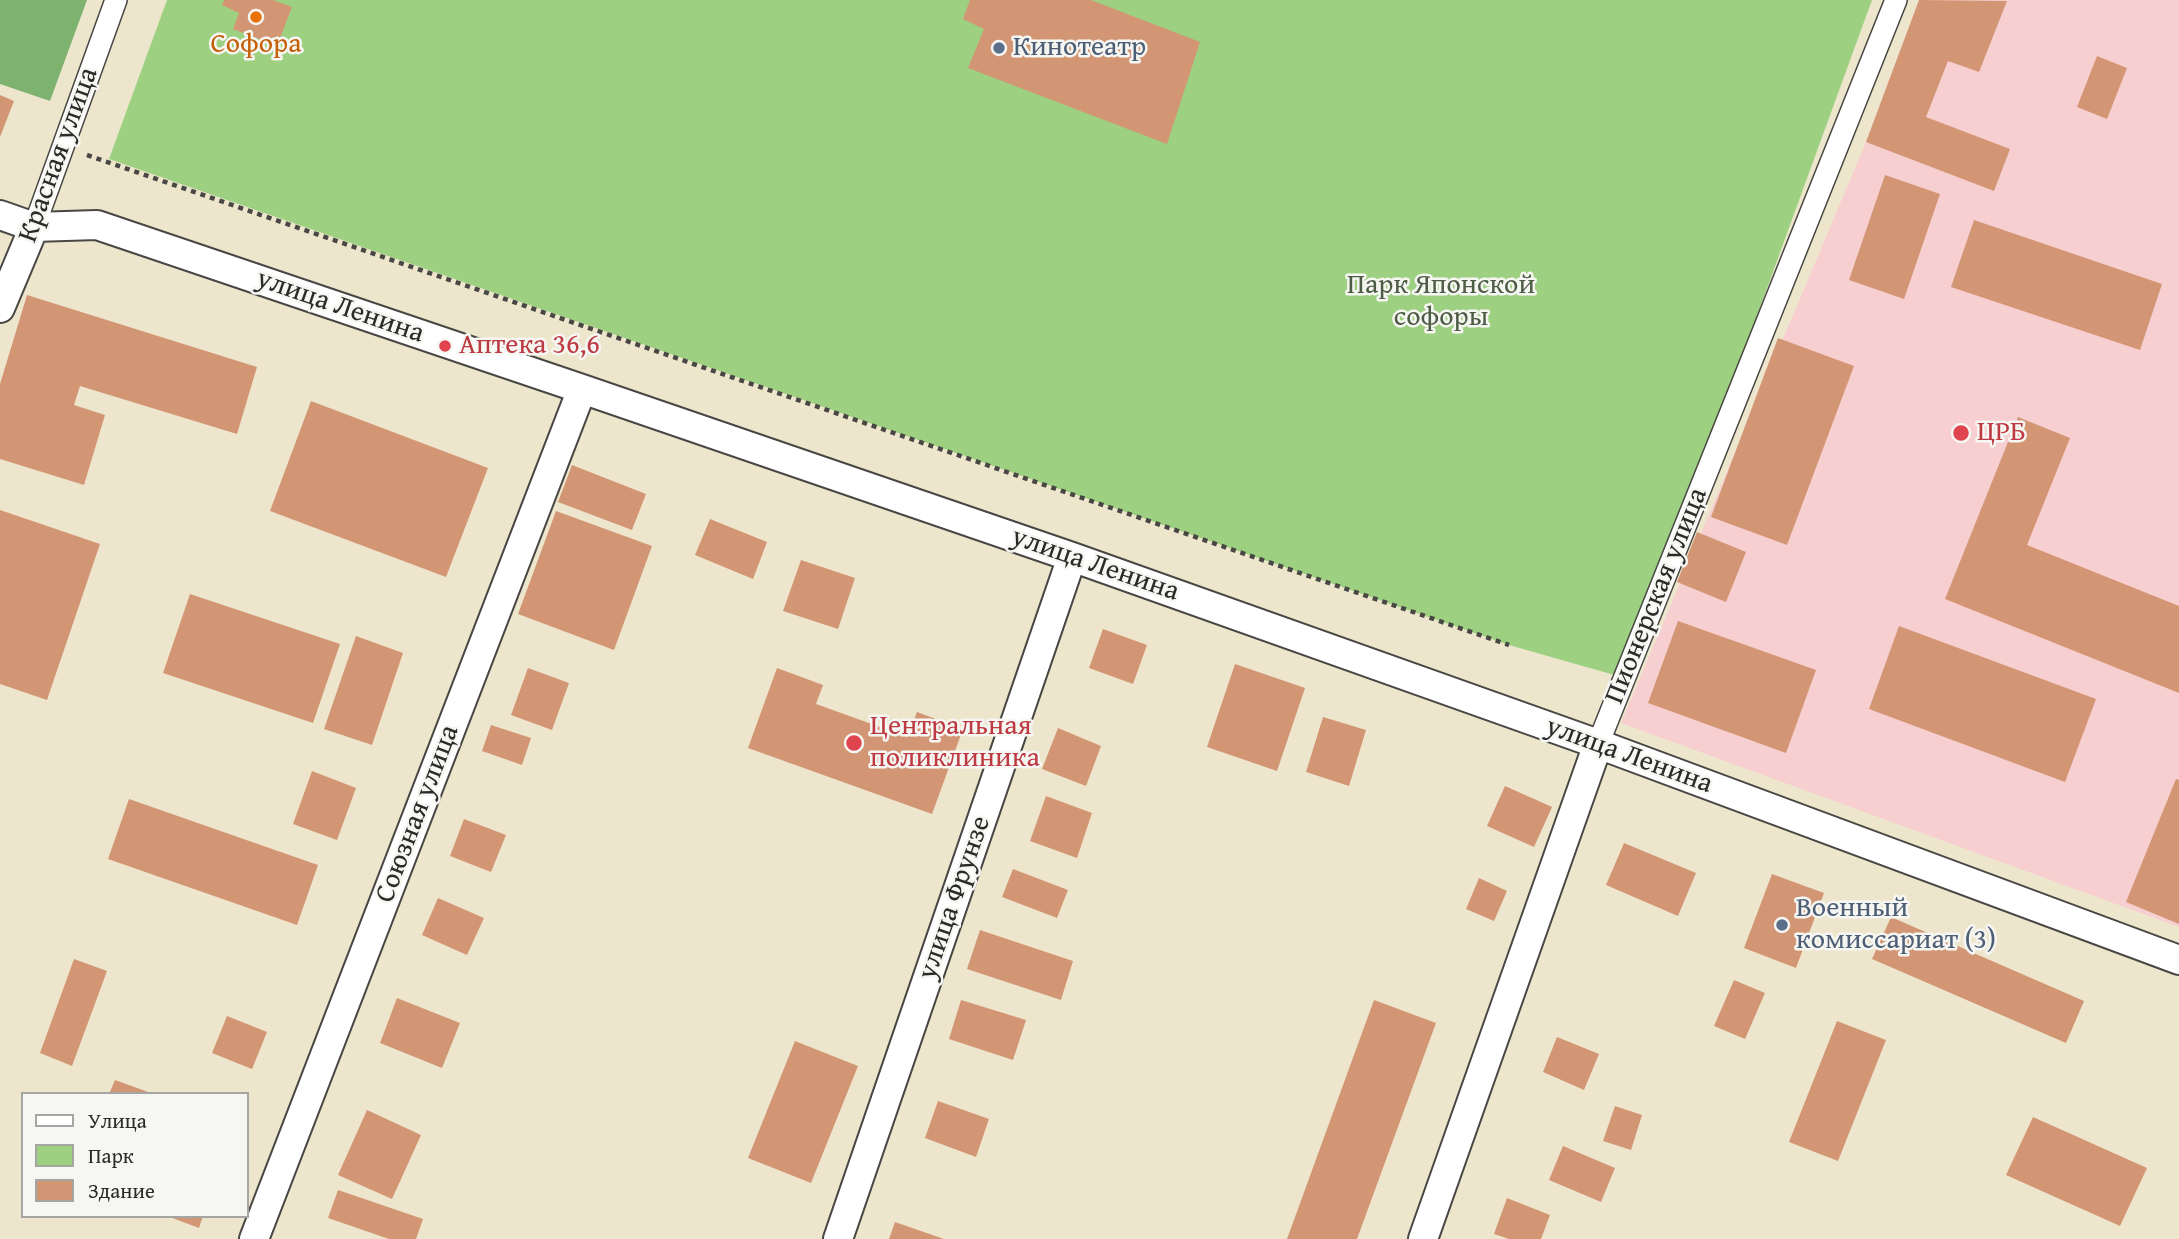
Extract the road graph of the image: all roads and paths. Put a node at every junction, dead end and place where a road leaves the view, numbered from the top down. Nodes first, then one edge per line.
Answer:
1 (116, 0) edge
2 (1896, 0) edge
3 (121, 166) dead end
4 (0, 215) edge
5 (34, 228) junction
6 (0, 308) edge
7 (582, 388) junction
8 (1072, 557) junction
9 (1509, 645) dead end
10 (1598, 744) junction
11 (2179, 960) edge
12 (254, 1239) edge
13 (838, 1239) edge
14 (1423, 1239) edge

1 - 5 street, Красная улица
2 - 10 street, Пионерская улица
3 - 9 path
4 - 5 street, улица Ленина
5 - 6 street, Красная улица
5 - 7 street, улица Ленина
7 - 8 street, улица Ленина
7 - 12 street, Союзная улица
8 - 10 street, улица Ленина
8 - 13 street, улица Фрунзе
10 - 11 street, улица Ленина
10 - 14 street, Пионерская улица

